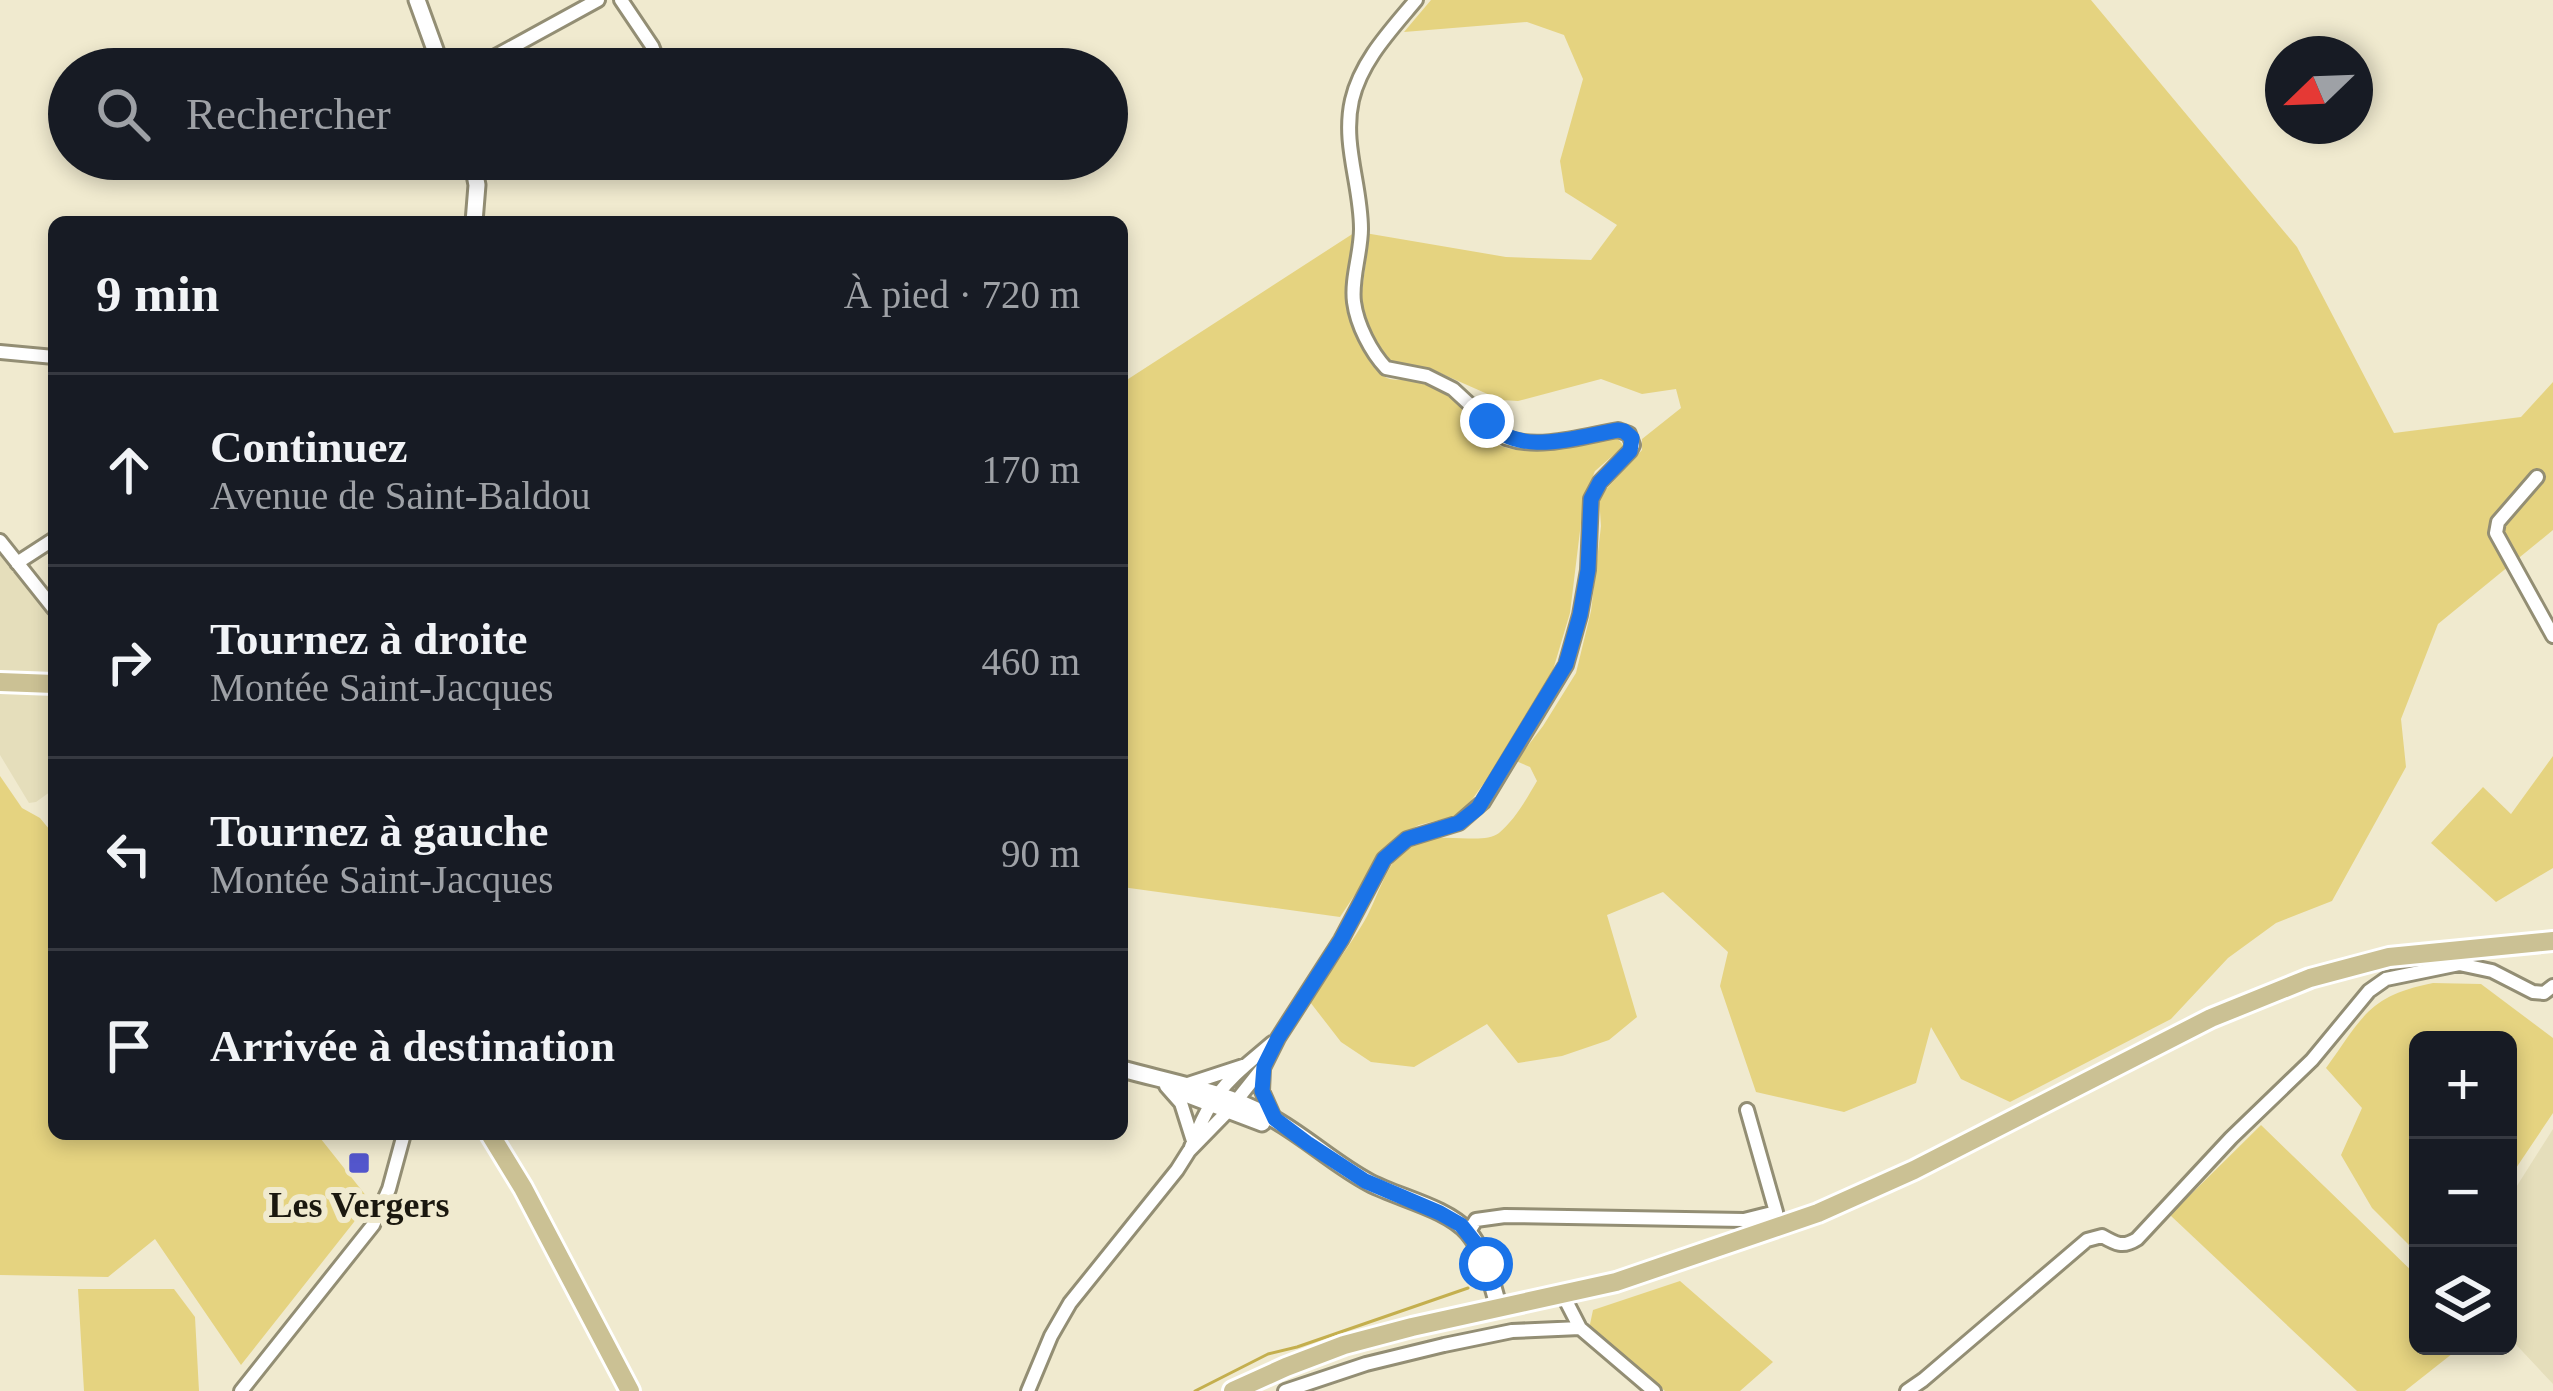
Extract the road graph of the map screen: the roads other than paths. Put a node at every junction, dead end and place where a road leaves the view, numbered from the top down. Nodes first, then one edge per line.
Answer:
1 (417, 0) edge
2 (598, 0) edge
3 (621, 0) edge
4 (1416, 0) edge
5 (434, 48) edge
6 (510, 48) edge
7 (653, 48) edge
8 (476, 180) edge
9 (475, 216) edge
10 (0, 352) edge
11 (48, 356) edge
12 (2536, 477) dead end
13 (0, 541) edge
14 (48, 543) edge
15 (17, 563) junction
16 (48, 602) edge
17 (2553, 636) edge
18 (0, 682) edge
19 (48, 684) edge
20 (2553, 941) edge
21 (2550, 994) edge
22 (1278, 1038) junction
23 (1246, 1065) junction
24 (1264, 1066) junction
25 (1128, 1071) edge
26 (1148, 1076) junction
27 (1188, 1084) junction
28 (1166, 1086) junction
29 (1213, 1098) junction
30 (1233, 1105) junction
31 (1747, 1110) dead end
32 (1275, 1119) junction
33 (1298, 1137) junction
34 (402, 1140) edge
35 (492, 1140) edge
36 (1191, 1146) junction
37 (1468, 1233) junction
38 (1563, 1295) junction
39 (1498, 1308) junction
40 (1580, 1328) junction
41 (241, 1391) edge
42 (630, 1391) edge
43 (1028, 1391) edge
44 (1233, 1391) edge
45 (1285, 1391) edge
46 (1654, 1391) edge
47 (1907, 1391) edge

1 - 5 street
2 - 6 street
3 - 7 street
4 - 22 street
8 - 9 street
10 - 11 street
12 - 17 street
13 - 15 street
14 - 15 street
15 - 16 street
18 - 19 main road
20 - 38 main road
21 - 47 street
22 - 23 street
22 - 24 street
23 - 27 street
23 - 29 street
24 - 30 street
24 - 32 street
25 - 26 street
26 - 27 street
26 - 28 street
27 - 29 street
28 - 29 street
28 - 36 street
29 - 30 street
29 - 36 street
30 - 32 street
30 - 33 street
30 - 36 street
31 - 37 street
32 - 33 street
33 - 37 street
34 - 41 street
35 - 42 main road
36 - 43 street
37 - 39 street
38 - 39 main road
38 - 40 street
39 - 44 main road
40 - 45 street
40 - 46 street

